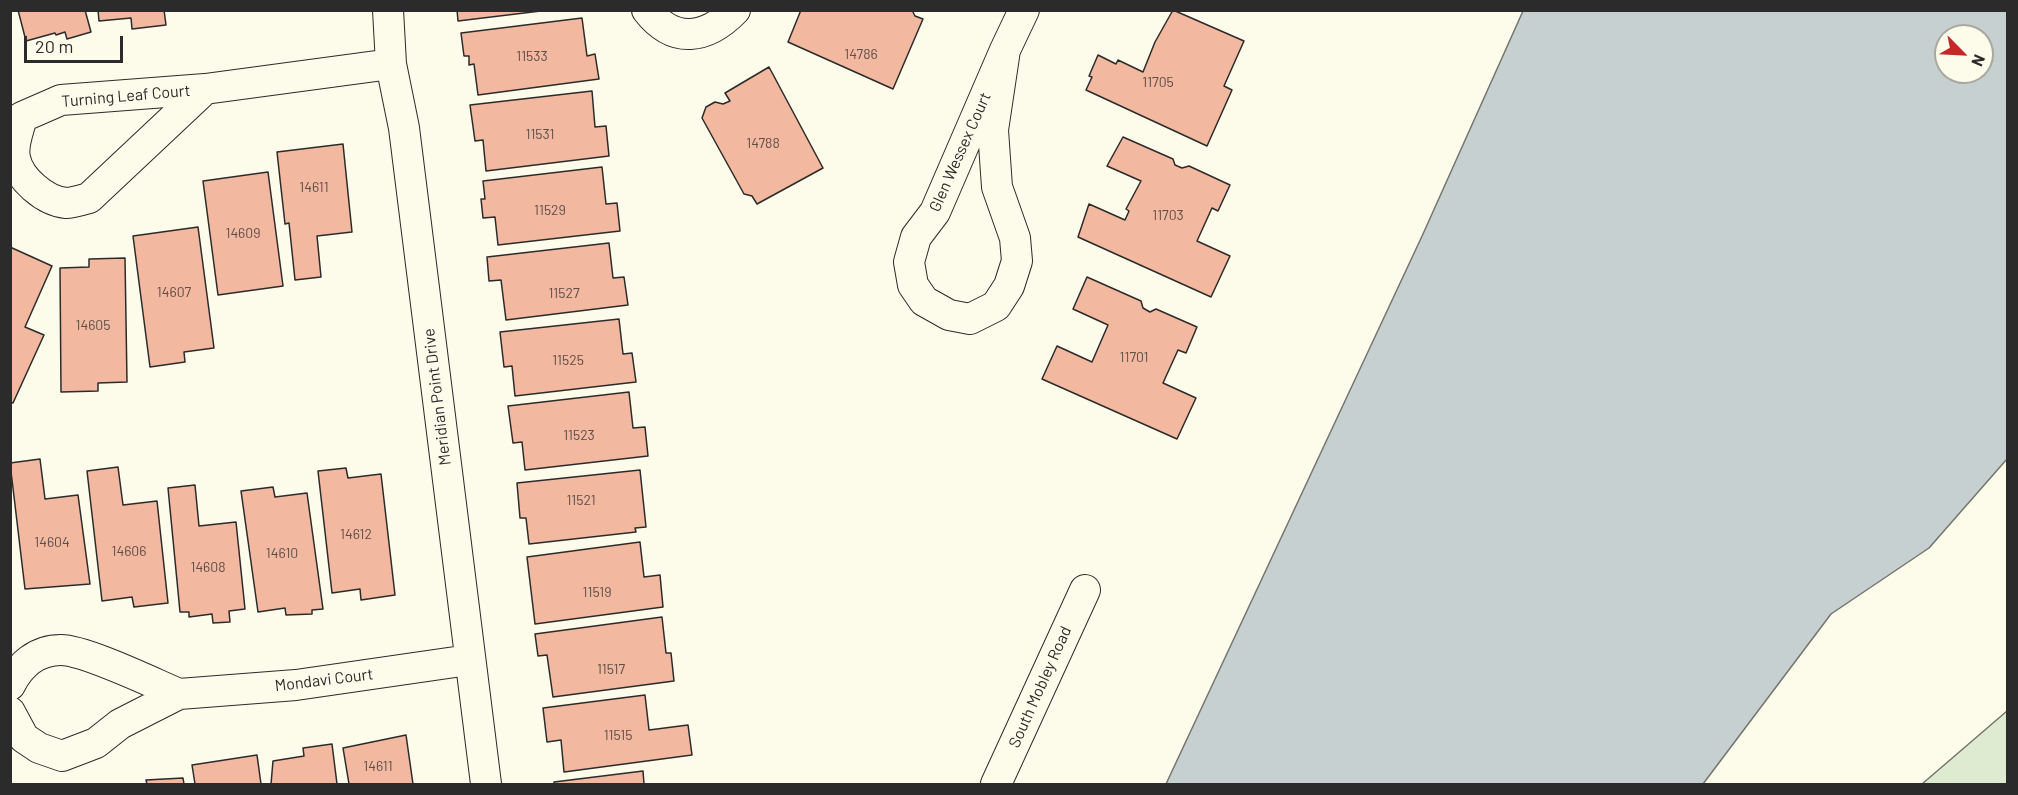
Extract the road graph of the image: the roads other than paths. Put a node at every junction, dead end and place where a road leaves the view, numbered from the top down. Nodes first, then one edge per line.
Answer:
1 (388, 10) edge
2 (647, 10) edge
3 (735, 10) edge
4 (1024, 10) edge
5 (1005, 50) junction
6 (391, 64) junction
7 (205, 89) junction
8 (1085, 590) dead end
9 (469, 660) junction
10 (10, 685) edge
11 (179, 694) junction
12 (10, 712) edge
13 (486, 784) edge
14 (996, 784) edge

1 - 6 street, Meridian Point Drive
2 - 3 street
4 - 5 street, Glen Wessex Court
5 - 5 street, Glen Wessex Court
6 - 7 street, Turning Leaf Court
6 - 9 street, Meridian Point Drive
7 - 7 street, Turning Leaf Court
8 - 14 street, South Mobley Road
9 - 11 street, Mondavi Court
9 - 13 street, Meridian Point Drive
10 - 11 street, Mondavi Court
11 - 12 street, Mondavi Court

